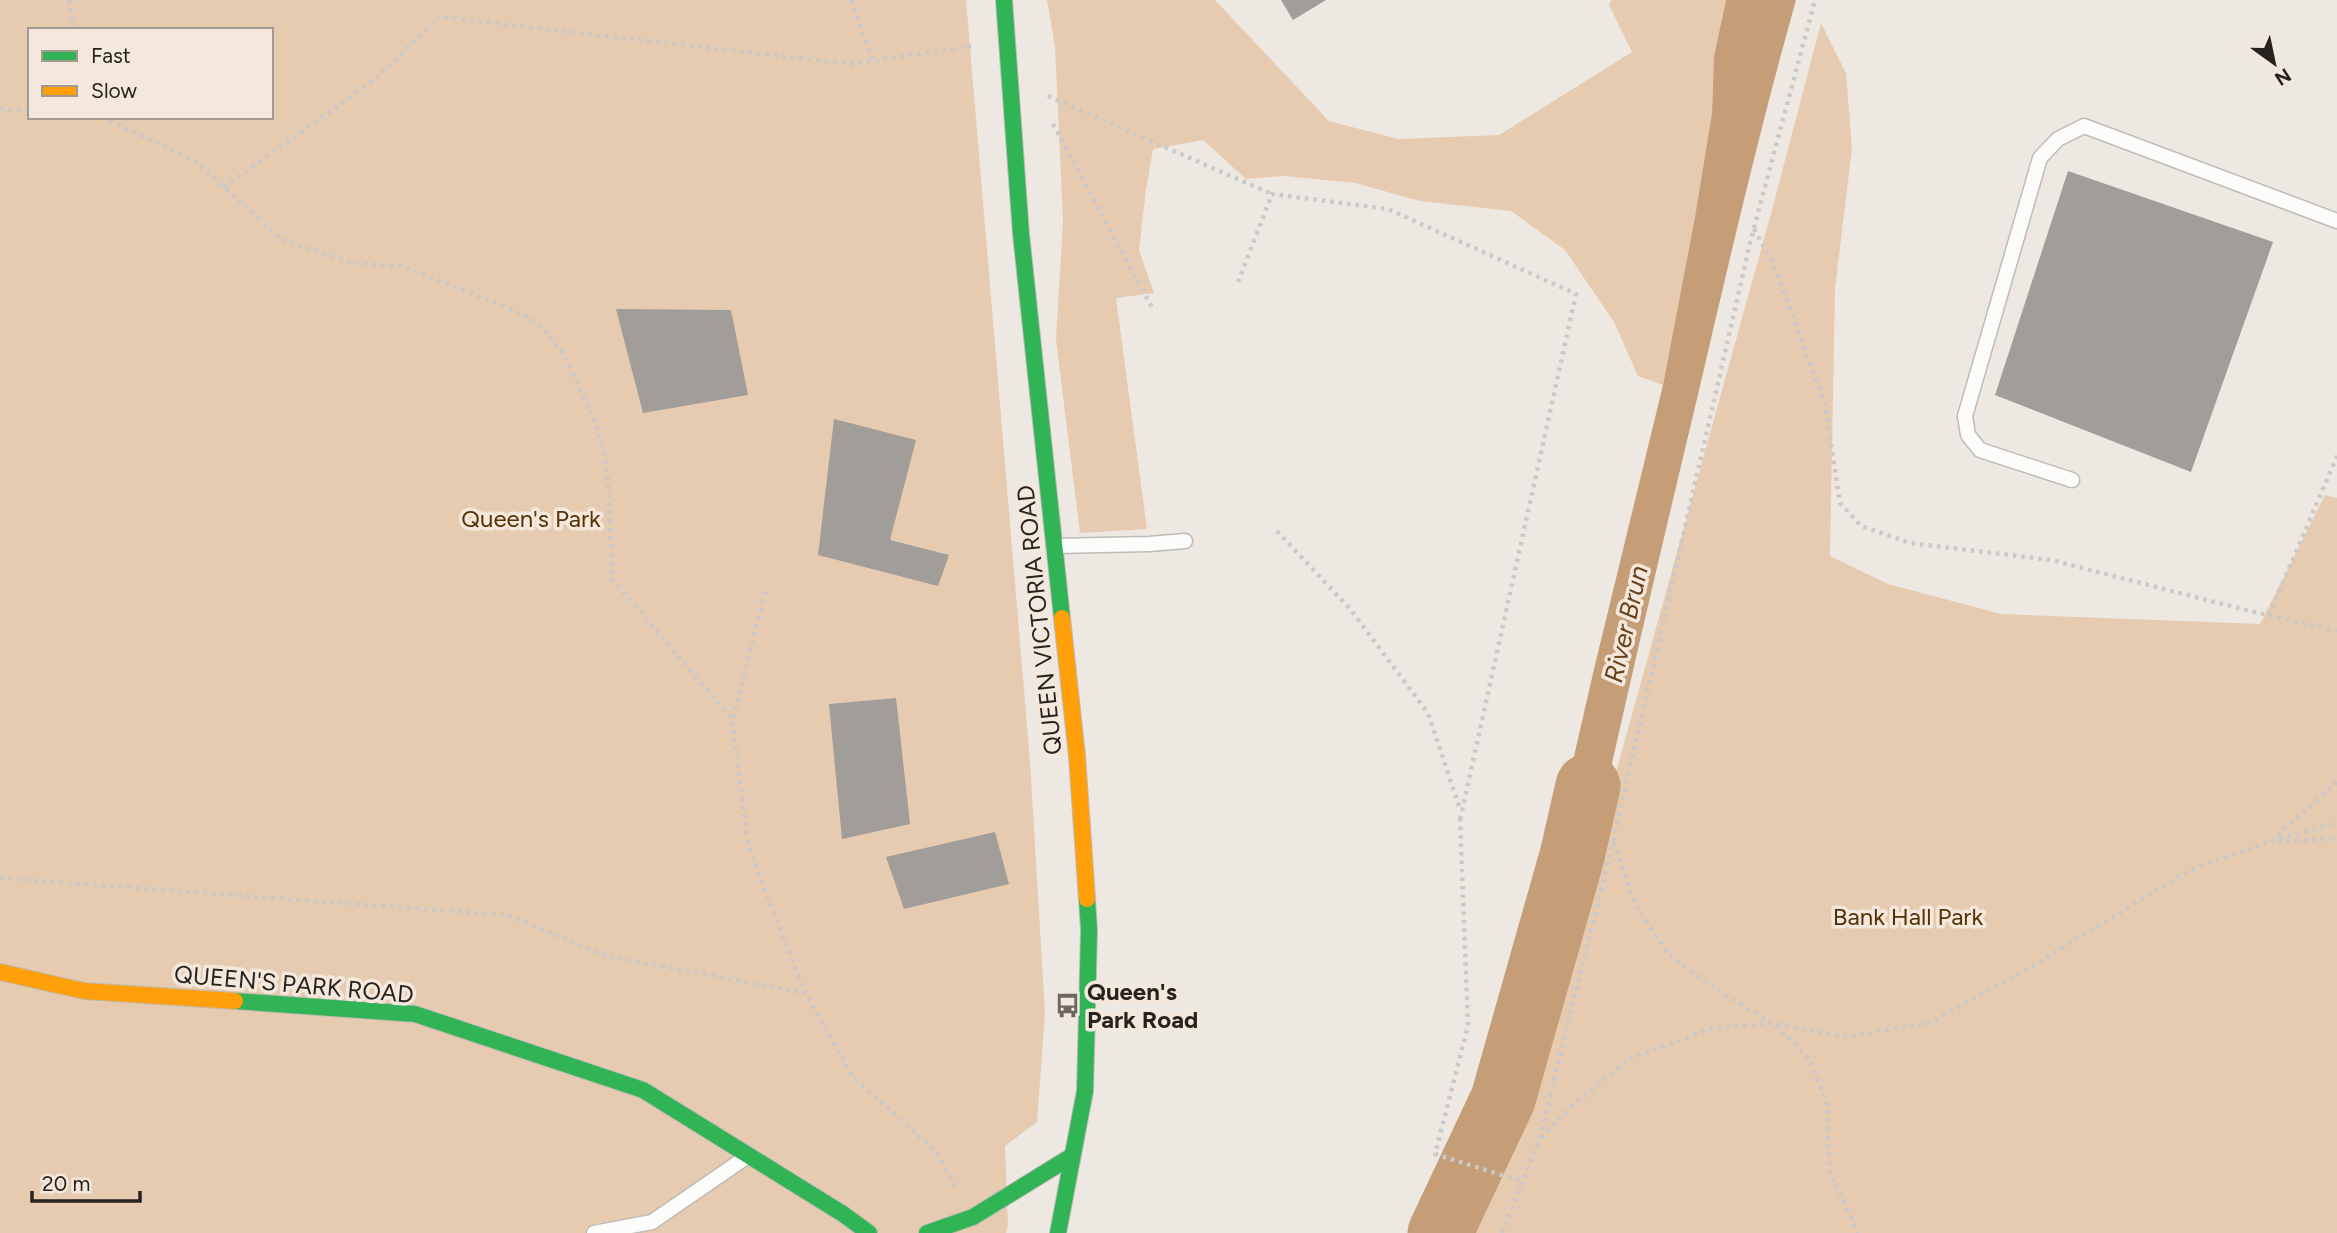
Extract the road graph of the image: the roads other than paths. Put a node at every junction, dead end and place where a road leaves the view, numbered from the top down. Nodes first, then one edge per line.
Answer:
1 (1004, 0) edge
2 (2337, 221) edge
3 (2072, 480) dead end
4 (1185, 541) dead end
5 (1054, 546) junction
6 (0, 972) edge
7 (749, 1155) junction
8 (1072, 1156) junction
9 (594, 1233) edge
10 (869, 1233) edge
11 (927, 1233) edge
12 (1058, 1233) edge

1 - 5 main road, QUEEN VICTORIA ROAD
2 - 3 lane
4 - 5 lane
5 - 8 main road, QUEEN VICTORIA ROAD
6 - 7 main road, QUEEN'S PARK ROAD
7 - 9 lane
7 - 10 main road, QUEEN'S PARK ROAD
8 - 11 main road
8 - 12 main road, QUEEN VICTORIA ROAD

